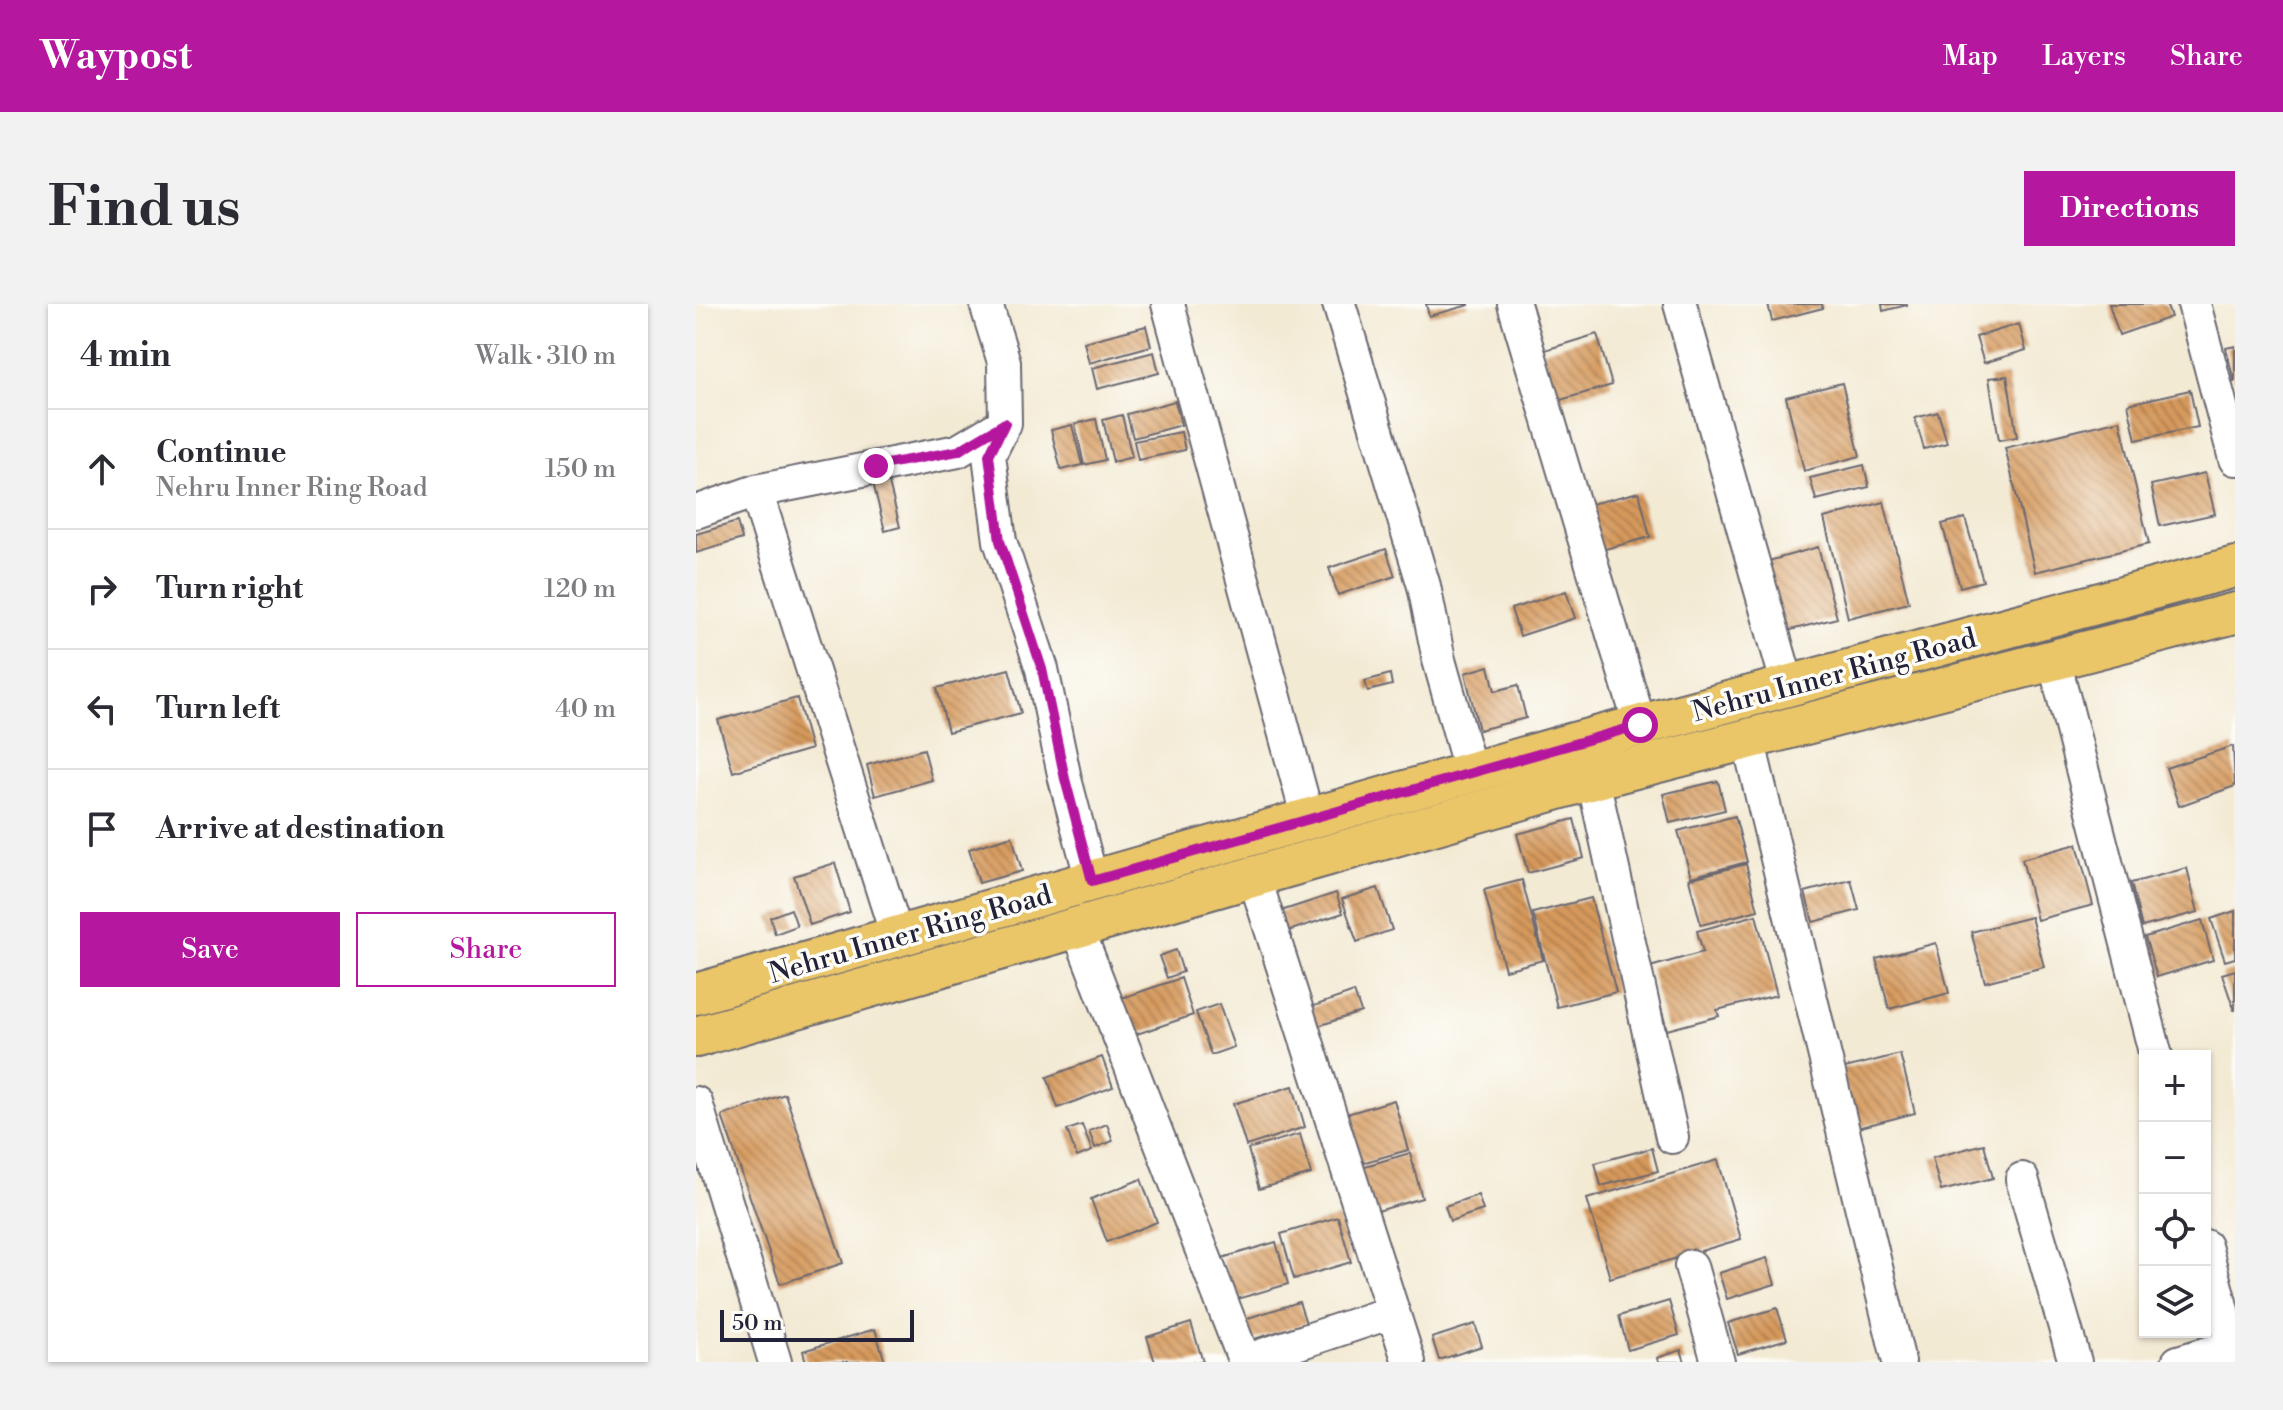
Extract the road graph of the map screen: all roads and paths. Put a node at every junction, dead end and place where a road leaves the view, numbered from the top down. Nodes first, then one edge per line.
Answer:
1 (986, 304) edge
2 (1168, 304) edge
3 (1339, 304) edge
4 (1514, 304) edge
5 (1680, 304) edge
6 (2194, 304) edge
7 (1005, 423) junction
8 (2235, 459) edge
9 (756, 491) junction
10 (696, 512) edge
11 (2235, 567) edge
12 (2233, 621) edge
13 (2054, 660) junction
14 (1788, 686) junction
15 (1640, 725) junction
16 (1748, 739) junction
17 (1471, 773) junction
18 (1593, 779) junction
19 (1308, 819) junction
20 (1254, 876) junction
21 (1092, 881) junction
22 (1077, 927) junction
23 (897, 936) junction
24 (697, 989) edge
25 (696, 1037) edge
26 (2154, 1050) edge
27 (696, 1103) edge
28 (1672, 1137) dead end
29 (2022, 1179) dead end
30 (1691, 1266) dead end
31 (2211, 1266) edge
32 (1392, 1312) junction
33 (2234, 1350) edge
34 (775, 1362) edge
35 (1245, 1362) edge
36 (1409, 1362) edge
37 (1718, 1362) edge
38 (1899, 1362) edge
39 (2075, 1362) edge
40 (2178, 1362) edge

1 - 7 street
2 - 19 street
3 - 17 street
4 - 15 street
5 - 14 street
6 - 8 street
7 - 9 street
7 - 21 street
9 - 10 street
9 - 23 street
11 - 14 main road, Nehru Inner Ring Road
12 - 13 main road
13 - 16 main road
13 - 26 street
14 - 15 main road, Nehru Inner Ring Road
15 - 17 main road, Nehru Inner Ring Road
16 - 18 main road
16 - 38 street
17 - 19 main road, Nehru Inner Ring Road
18 - 20 main road
18 - 28 street
19 - 21 main road, Nehru Inner Ring Road
20 - 22 main road
20 - 32 street
21 - 23 main road, Nehru Inner Ring Road
22 - 25 main road
22 - 35 street
23 - 24 main road, Nehru Inner Ring Road
27 - 34 street
29 - 39 street
30 - 37 street
31 - 33 street
32 - 35 street
32 - 36 street
33 - 40 street

